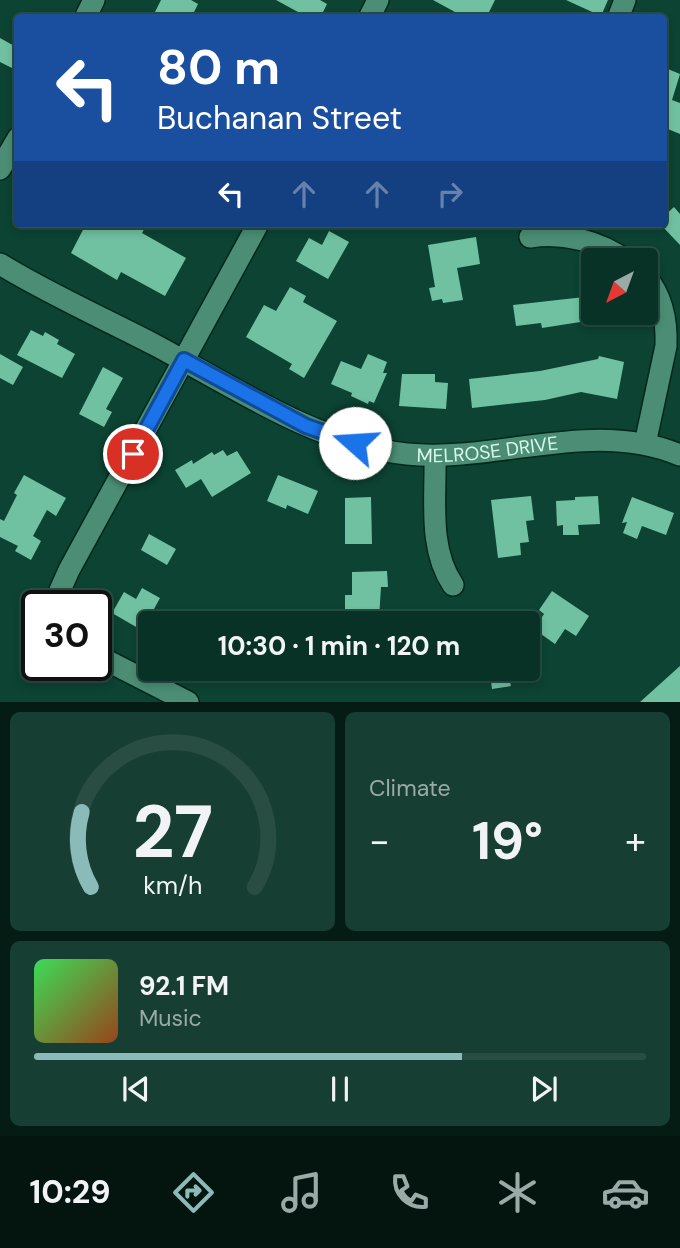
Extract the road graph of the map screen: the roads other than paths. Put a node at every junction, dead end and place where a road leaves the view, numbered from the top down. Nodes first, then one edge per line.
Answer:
1 (14, 145) edge
2 (0, 169) edge
3 (256, 228) edge
4 (530, 237) dead end
5 (603, 248) edge
6 (0, 264) edge
7 (658, 297) edge
8 (184, 360) junction
9 (645, 444) junction
10 (680, 455) edge
11 (435, 456) junction
12 (453, 585) dead end
13 (60, 590) edge
14 (112, 663) edge
15 (188, 702) edge

1 - 2 street
3 - 8 street
4 - 5 street
6 - 8 street, MELROSE DRIVE
7 - 9 street
8 - 11 street, MELROSE DRIVE
8 - 13 street
9 - 10 street, MELROSE DRIVE
9 - 11 street, MELROSE DRIVE
11 - 12 street
14 - 15 street

